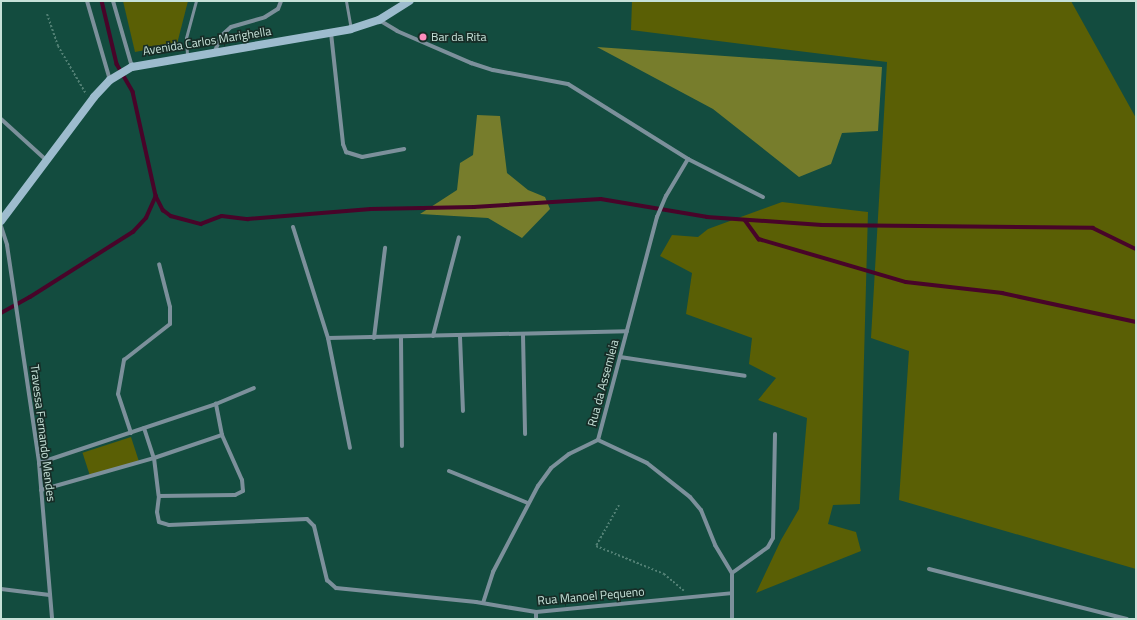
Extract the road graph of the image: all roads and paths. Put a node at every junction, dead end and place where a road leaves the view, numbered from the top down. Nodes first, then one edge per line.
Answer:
1 (87, 1) edge
2 (113, 1) edge
3 (196, 1) edge
4 (282, 1) edge
5 (346, 1) edge
6 (410, 1) edge
7 (47, 14) dead end
8 (379, 20) junction
9 (351, 29) junction
10 (330, 33) junction
11 (215, 50) junction
12 (187, 55) junction
13 (130, 68) junction
14 (114, 77) junction
15 (90, 102) junction
16 (1, 119) edge
17 (404, 149) dead end
18 (688, 159) junction
19 (46, 160) junction
20 (763, 197) dead end
21 (1, 221) edge
22 (1, 226) edge
23 (293, 227) dead end
24 (458, 237) dead end
25 (385, 248) dead end
26 (160, 264) dead end
27 (627, 330) junction
28 (523, 335) junction
29 (433, 336) junction
30 (460, 337) junction
31 (328, 338) junction
32 (374, 338) junction
33 (401, 338) junction
34 (620, 357) junction
35 (745, 376) dead end
36 (254, 388) dead end
37 (216, 404) junction
38 (463, 411) dead end
39 (144, 428) junction
40 (131, 433) junction
41 (525, 434) dead end
42 (775, 434) dead end
43 (222, 435) junction
44 (598, 440) junction
45 (402, 446) dead end
46 (350, 448) dead end
47 (154, 458) junction
48 (38, 463) junction
49 (449, 471) dead end
50 (41, 490) junction
51 (159, 496) junction
52 (528, 503) junction
53 (619, 505) dead end
54 (929, 568) dead end
55 (732, 573) junction
56 (1, 589) edge
57 (732, 593) junction
58 (50, 595) junction
59 (691, 596) junction
60 (483, 603) junction
61 (536, 612) junction
62 (52, 619) edge
63 (536, 619) edge
64 (732, 619) edge
65 (1127, 619) edge

1 - 14 street
2 - 13 street
3 - 12 lane
4 - 11 street
5 - 9 lane
6 - 8 street, Avenida Carlos Marighella
7 - 15 path
8 - 9 street, Avenida Carlos Marighella
8 - 18 street
9 - 10 street, Avenida Carlos Marighella
10 - 11 street, Avenida Carlos Marighella
10 - 17 street
11 - 12 street, Avenida Carlos Marighella
12 - 13 street, Avenida Carlos Marighella
13 - 14 street, Avenida Carlos Marighella
14 - 15 street, Avenida Carlos Marighella
15 - 19 street, Avenida Carlos Marighella
16 - 19 street
18 - 20 street
18 - 27 street, Rua da Assemleia
19 - 21 street, Avenida Carlos Marighella
22 - 48 street, Travessa Fernando Mendes
23 - 31 street
24 - 29 street
25 - 32 street
26 - 40 street
27 - 28 street
27 - 34 street, Rua da Assemleia
28 - 30 street
28 - 41 street
29 - 30 street
29 - 33 street
30 - 38 street
31 - 32 street
31 - 46 street
32 - 33 street
33 - 45 street
34 - 35 street
34 - 44 street, Rua da Assemleia
36 - 37 street
37 - 39 street
37 - 43 street
39 - 40 street
39 - 47 street
40 - 48 street
42 - 55 street
43 - 47 street
43 - 51 street
44 - 52 street, Rua da Assemleia
44 - 55 street
47 - 50 street
47 - 51 street
48 - 50 street, Travessa Fernando Mendes
49 - 52 street
50 - 58 street, Travessa Fernando Mendes
51 - 60 street, Rua Manoel Pequeno
52 - 60 street, Rua da Assemleia
53 - 59 path
54 - 65 street
55 - 57 street
56 - 58 street
57 - 59 street, Rua Manoel Pequeno
57 - 64 street
58 - 62 street, Travessa Fernando Mendes
59 - 61 street, Rua Manoel Pequeno
60 - 61 street, Rua Manoel Pequeno
61 - 63 street

